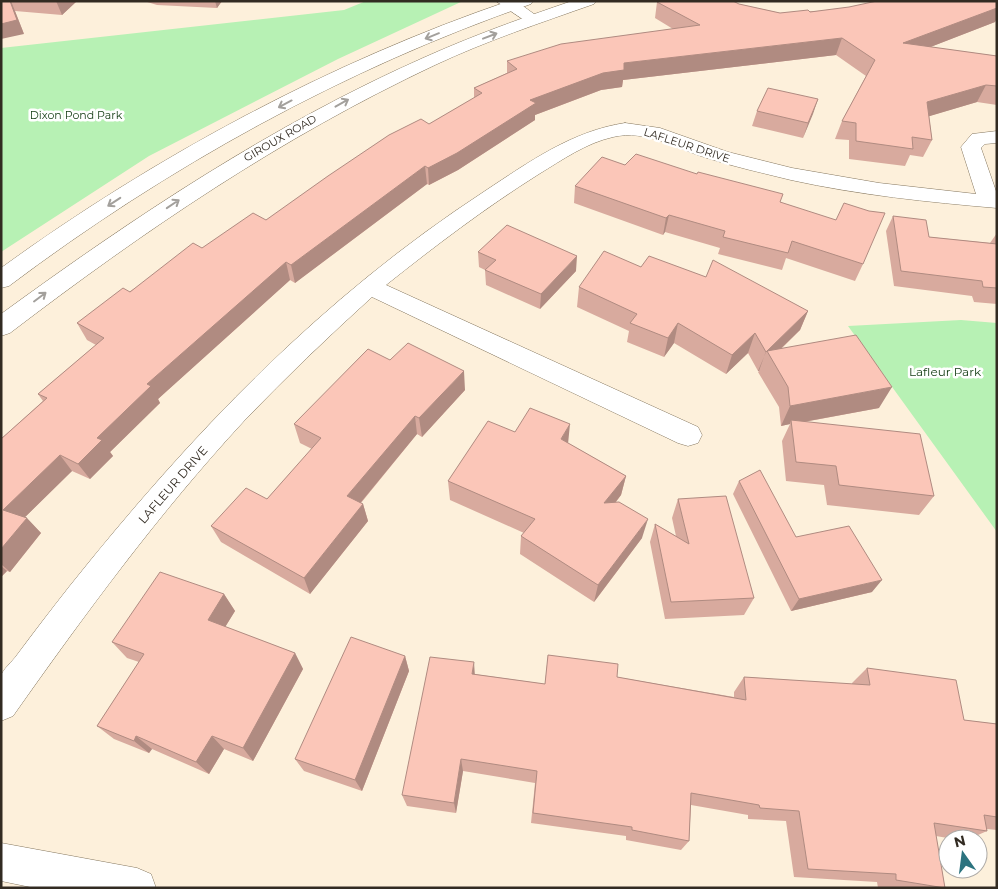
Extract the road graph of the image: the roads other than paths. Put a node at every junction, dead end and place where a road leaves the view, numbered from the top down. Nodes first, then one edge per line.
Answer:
1 (588, 1) edge
2 (518, 7) edge
3 (997, 138) edge
4 (993, 202) edge
5 (1, 280) edge
6 (370, 288) junction
7 (1, 327) edge
8 (688, 435) dead end
9 (1, 704) edge
10 (1, 862) edge
11 (138, 888) edge

1 - 2 street, GIROUX ROAD
2 -> 5 street, GIROUX ROAD
7 -> 2 street, GIROUX ROAD
3 - 4 street, LAFLEUR DRIVE
4 - 6 street, LAFLEUR DRIVE
6 - 8 street
6 - 9 street, LAFLEUR DRIVE
10 - 11 street

